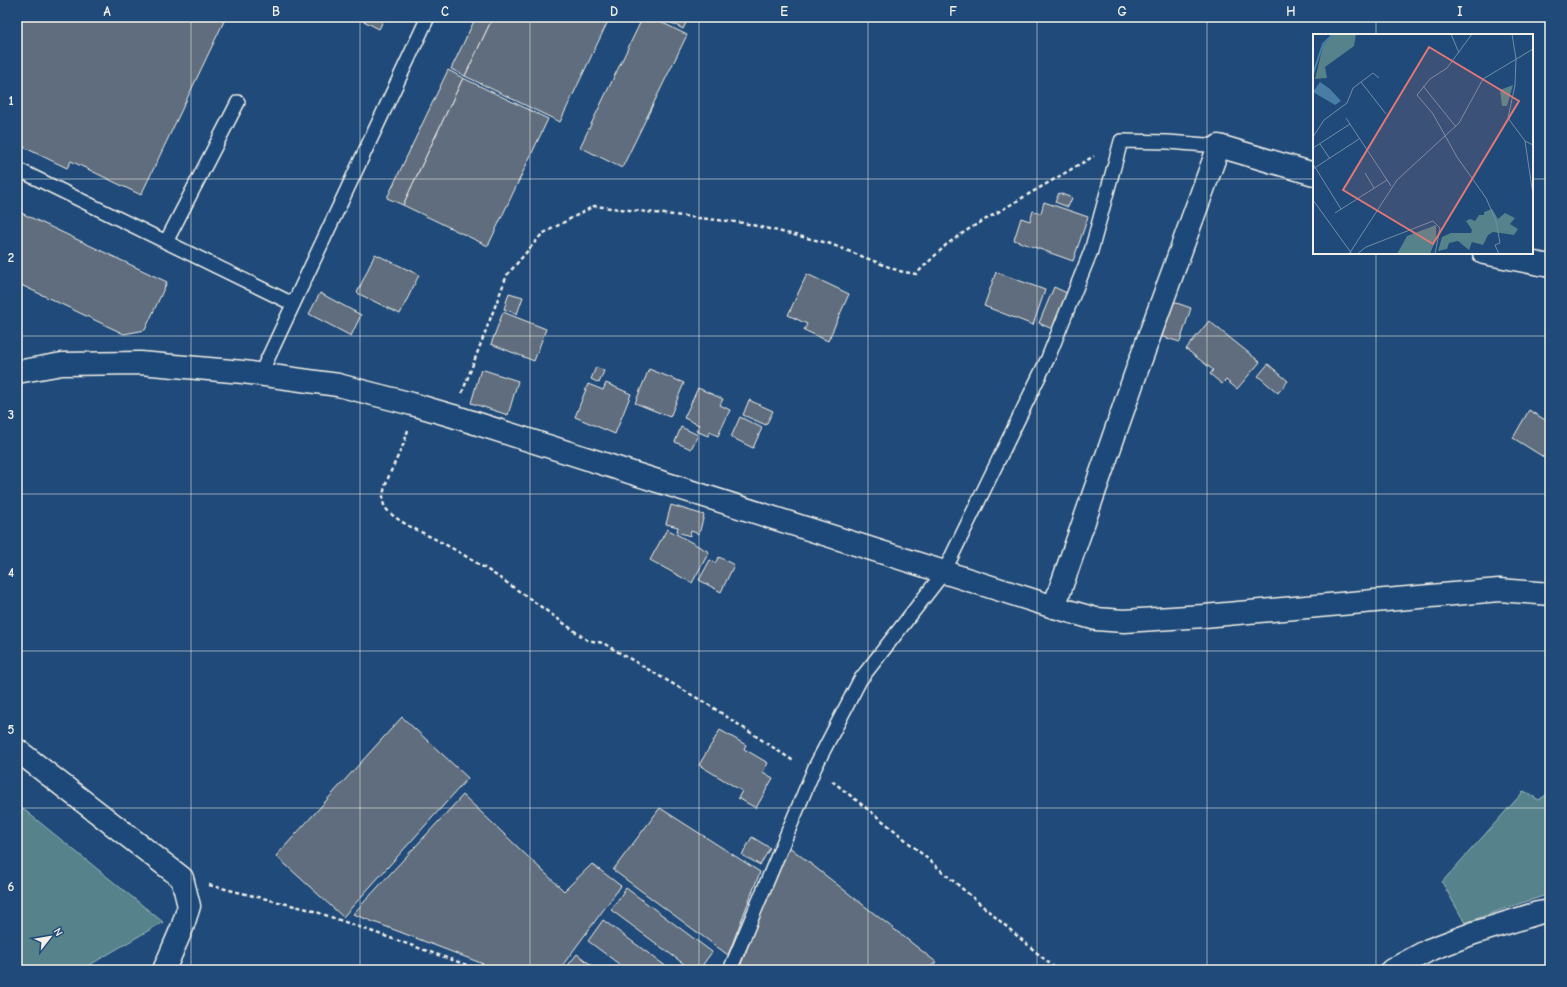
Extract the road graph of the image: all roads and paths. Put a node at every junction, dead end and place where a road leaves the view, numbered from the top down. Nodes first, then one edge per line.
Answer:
1 (428, 17) edge
2 (238, 102) dead end
3 (1121, 141) junction
4 (1220, 146) junction
5 (17, 170) edge
6 (1313, 174) edge
7 (166, 242) junction
8 (1489, 254) edge
9 (1550, 266) edge
10 (293, 304) junction
11 (17, 372) edge
12 (260, 375) junction
13 (412, 404) junction
14 (453, 416) junction
15 (944, 572) junction
16 (1550, 594) edge
17 (1054, 607) junction
18 (17, 750) edge
19 (813, 770) junction
20 (182, 878) junction
21 (1550, 911) edge
22 (164, 970) edge
23 (481, 970) edge
24 (730, 970) edge
25 (1058, 970) edge
26 (1392, 970) edge

1 - 10 lane
2 - 7 lane
3 - 4 lane
3 - 14 path
3 - 15 lane
4 - 6 street
4 - 17 street
5 - 7 lane
7 - 10 lane
8 - 9 street
10 - 12 lane
11 - 12 street
12 - 13 street
13 - 14 street
13 - 19 path
14 - 15 street
15 - 17 street
15 - 19 lane
16 - 17 street
18 - 20 street
19 - 24 lane
19 - 25 path
20 - 22 street
20 - 23 path
21 - 26 street

